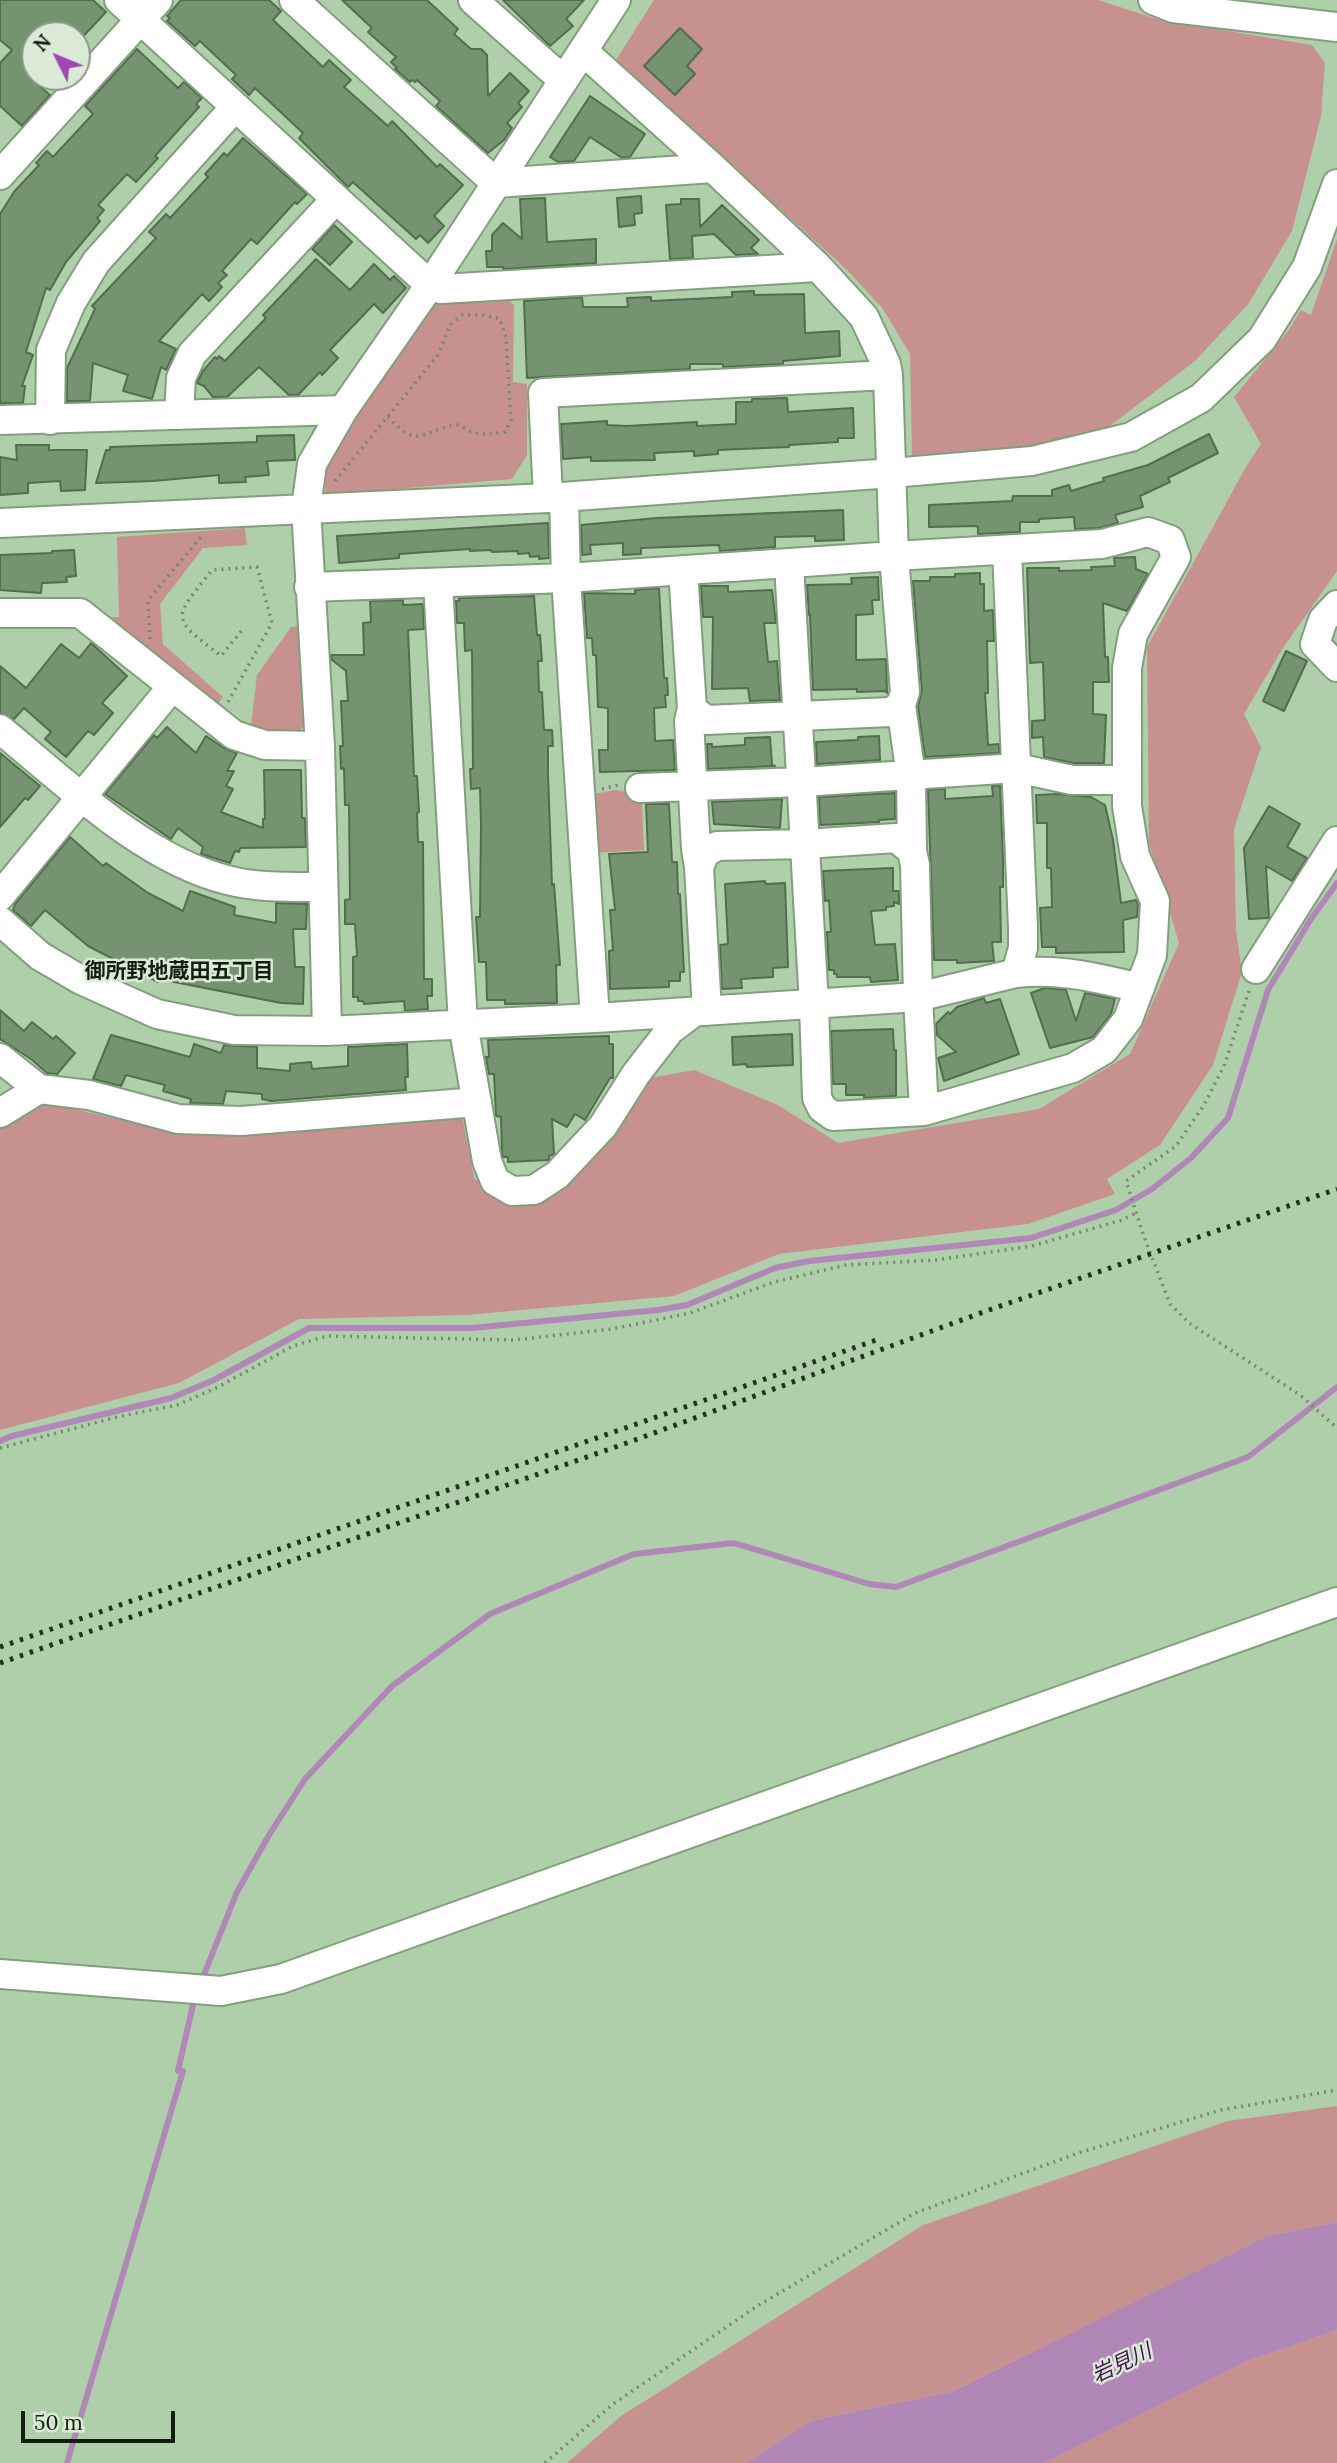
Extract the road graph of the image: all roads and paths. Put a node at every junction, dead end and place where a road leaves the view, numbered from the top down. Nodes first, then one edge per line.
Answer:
1 (119, 0) edge
2 (294, 0) edge
3 (473, 0) edge
4 (616, 0) edge
5 (1153, 0) edge
6 (149, 10) edge
7 (1337, 27) edge
8 (583, 51) junction
9 (563, 80) junction
10 (235, 107) junction
11 (713, 168) junction
12 (0, 175) edge
13 (496, 184) junction
14 (1337, 184) edge
15 (336, 199) junction
16 (818, 267) junction
17 (430, 285) junction
18 (888, 375) junction
19 (343, 410) junction
20 (179, 415) junction
21 (387, 416) junction
22 (0, 420) edge
23 (50, 420) junction
24 (892, 474) junction
25 (332, 485) dead end
26 (556, 497) junction
27 (306, 508) junction
28 (0, 523) edge
29 (202, 535) dead end
30 (1007, 550) junction
31 (894, 556) junction
32 (789, 564) junction
33 (683, 570) junction
34 (566, 578) junction
35 (438, 583) junction
36 (309, 587) junction
37 (1337, 605) edge
38 (0, 613) edge
39 (243, 629) dead end
40 (150, 640) dead end
41 (1337, 667) edge
42 (172, 687) junction
43 (901, 705) junction
44 (692, 709) junction
45 (797, 717) junction
46 (217, 723) junction
47 (0, 729) edge
48 (320, 746) junction
49 (1017, 768) junction
50 (911, 776) junction
51 (1127, 780) junction
52 (801, 782) junction
53 (692, 786) junction
54 (640, 788) joint
55 (82, 796) junction
56 (580, 796) junction
57 (1337, 841) edge
58 (805, 844) junction
59 (912, 850) junction
60 (699, 867) junction
61 (323, 887) junction
62 (0, 896) edge
63 (0, 921) edge
64 (1255, 969) joint
65 (1016, 973) junction
66 (1140, 988) junction
67 (918, 998) junction
68 (814, 1005) junction
69 (700, 1012) junction
70 (595, 1018) junction
71 (463, 1024) junction
72 (327, 1031) junction
73 (0, 1058) edge
74 (39, 1089) junction
75 (477, 1102) junction
76 (924, 1111) junction
77 (0, 1113) edge
78 (1138, 1212) junction
79 (1337, 1428) edge
80 (0, 1448) edge
81 (1337, 1602) edge
82 (0, 1974) edge
83 (1337, 2090) edge
84 (545, 2463) edge

1 - 6 street
2 - 13 street
3 - 9 street
4 - 8 street
5 - 7 street
6 - 10 street
6 - 12 street
8 - 9 street
8 - 11 street
9 - 13 street
10 - 15 street
10 - 23 street
11 - 13 street
11 - 16 street
13 - 17 street
14 - 24 street
15 - 17 street
15 - 20 street
16 - 17 street
16 - 18 street
17 - 19 street
18 - 24 street
18 - 26 street
19 - 20 street
19 - 27 street
20 - 23 street
21 - 21 path
21 - 25 path
22 - 23 street
24 - 26 street
24 - 31 street
26 - 27 street
26 - 34 street
27 - 28 street
27 - 36 street
29 - 40 path
30 - 31 street
30 - 49 street
30 - 51 street
31 - 32 street
31 - 43 street
32 - 33 street
32 - 45 street
33 - 34 street
33 - 44 street
34 - 35 street
34 - 56 street
35 - 36 street
35 - 71 street
36 - 48 street
37 - 41 street
38 - 42 street
39 - 46 path
42 - 46 street
42 - 55 street
43 - 45 street
43 - 50 street
44 - 45 street
44 - 53 street
45 - 52 street
46 - 48 street
47 - 55 street
48 - 61 street
49 - 50 street
49 - 51 street
49 - 65 street
50 - 52 street
50 - 59 street
51 - 66 street
52 - 53 street
52 - 58 street
53 - 54 street
53 - 60 street
54 - 56 path
55 - 61 street
55 - 62 street
56 - 70 street
57 - 64 street
58 - 59 street
58 - 60 street
58 - 68 street
59 - 67 street
60 - 69 street
61 - 72 street
63 - 72 street
64 - 78 path
65 - 66 street
65 - 67 street
66 - 76 street
67 - 68 street
67 - 76 street
68 - 69 street
68 - 76 street
69 - 70 street
69 - 75 street
70 - 71 street
71 - 72 street
71 - 75 street
73 - 74 street
74 - 75 street
74 - 77 street
78 - 79 path
78 - 80 path
81 - 82 street
83 - 84 path

